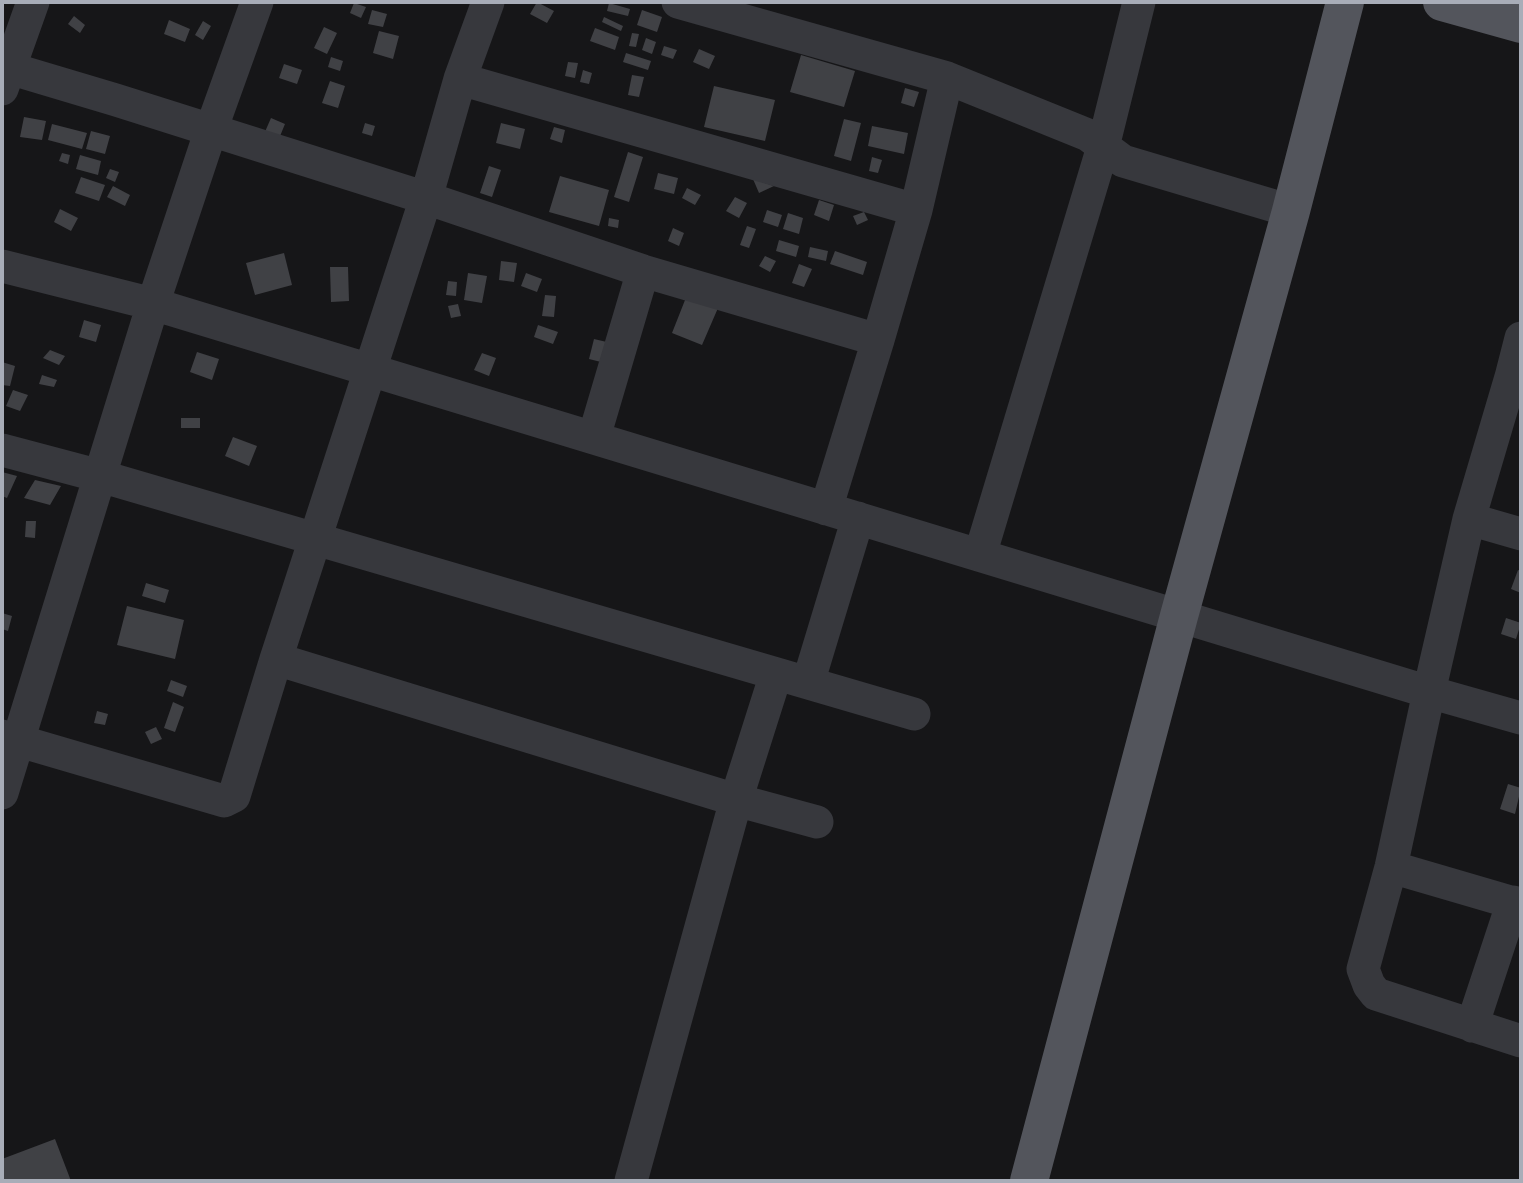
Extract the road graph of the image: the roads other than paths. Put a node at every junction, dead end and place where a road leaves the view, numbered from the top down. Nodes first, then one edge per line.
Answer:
1 (33, 2) edge
2 (257, 2) edge
3 (488, 2) edge
4 (678, 2) edge
5 (1139, 2) edge
6 (1345, 2) edge
7 (1443, 2) edge
8 (1521, 24) edge
9 (4, 75) edge
10 (947, 78) junction
11 (460, 79) junction
12 (211, 130) junction
13 (1103, 147) junction
14 (426, 198) junction
15 (916, 210) junction
16 (1291, 211) junction
17 (2, 266) edge
18 (643, 271) junction
19 (153, 304) junction
20 (1521, 338) edge
21 (878, 340) junction
22 (370, 370) junction
23 (1516, 379) edge
24 (594, 437) junction
25 (2, 450) edge
26 (100, 476) junction
27 (826, 509) junction
28 (858, 518) junction
29 (1469, 519) junction
30 (1521, 534) edge
31 (315, 539) junction
32 (980, 555) junction
33 (1179, 615) junction
34 (276, 659) junction
35 (776, 674) junction
36 (808, 683) junction
37 (1429, 692) junction
38 (914, 713) dead end
39 (1521, 718) edge
40 (10, 738) edge
41 (2, 793) edge
42 (736, 800) junction
43 (817, 822) dead end
44 (1391, 867) junction
45 (1517, 904) edge
46 (1472, 1026) junction
47 (1521, 1041) edge
48 (631, 1181) edge
49 (1029, 1181) edge

1 - 9 street
2 - 12 street
3 - 11 street
4 - 10 street
5 - 13 street
6 - 16 main road
7 - 8 main road
9 - 12 street
10 - 13 street
10 - 15 street
11 - 14 street
11 - 15 street
12 - 14 street
12 - 19 street
13 - 16 street
13 - 32 street
14 - 18 street
14 - 22 street
15 - 21 street
16 - 33 main road
17 - 19 street
18 - 21 street
18 - 24 street
19 - 22 street
19 - 26 street
20 - 23 street
21 - 27 street
22 - 24 street
22 - 31 street
23 - 29 street
24 - 27 street
25 - 26 street
26 - 31 street
26 - 40 street
27 - 28 street
28 - 32 street
28 - 36 street
29 - 30 street
29 - 37 street
31 - 34 street
31 - 35 street
32 - 33 street
33 - 37 street
33 - 49 main road
34 - 40 street
34 - 42 street
35 - 36 street
35 - 42 street
36 - 38 street
37 - 39 street
37 - 44 street
40 - 41 street
42 - 43 street
42 - 48 street
44 - 45 street
44 - 46 street
45 - 46 street
46 - 47 street

